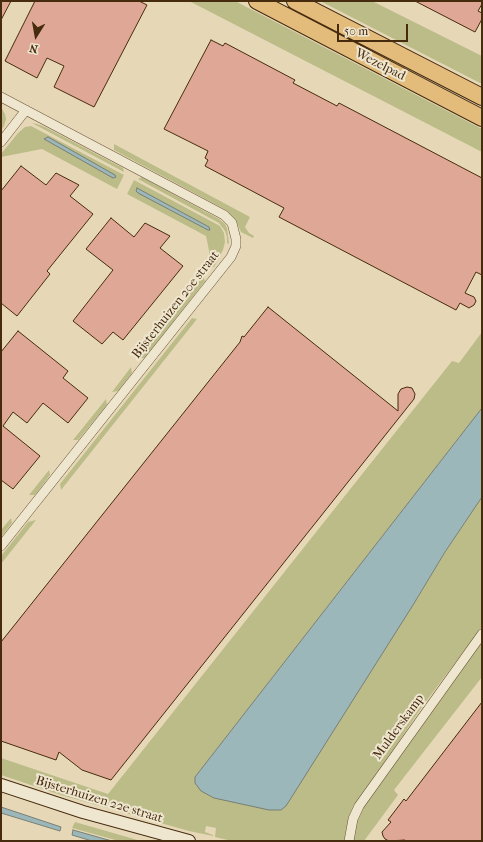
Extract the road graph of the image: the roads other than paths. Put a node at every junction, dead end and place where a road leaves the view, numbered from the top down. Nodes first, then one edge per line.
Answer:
1 (257, 1) edge
2 (295, 1) edge
3 (482, 97) edge
4 (1, 98) edge
5 (26, 110) junction
6 (482, 118) edge
7 (1, 142) edge
8 (1, 546) edge
9 (482, 634) edge
10 (1, 785) edge
11 (189, 841) edge
12 (349, 841) edge

1 - 6 highway, Wezelpad
2 - 3 highway, Wezelpad
4 - 5 street, Bijsterhuizen 20e straat
5 - 7 street
5 - 8 street, Bijsterhuizen 20e straat
9 - 12 street, Mulderskamp
10 - 11 main road, Bijsterhuizen 22e straat

